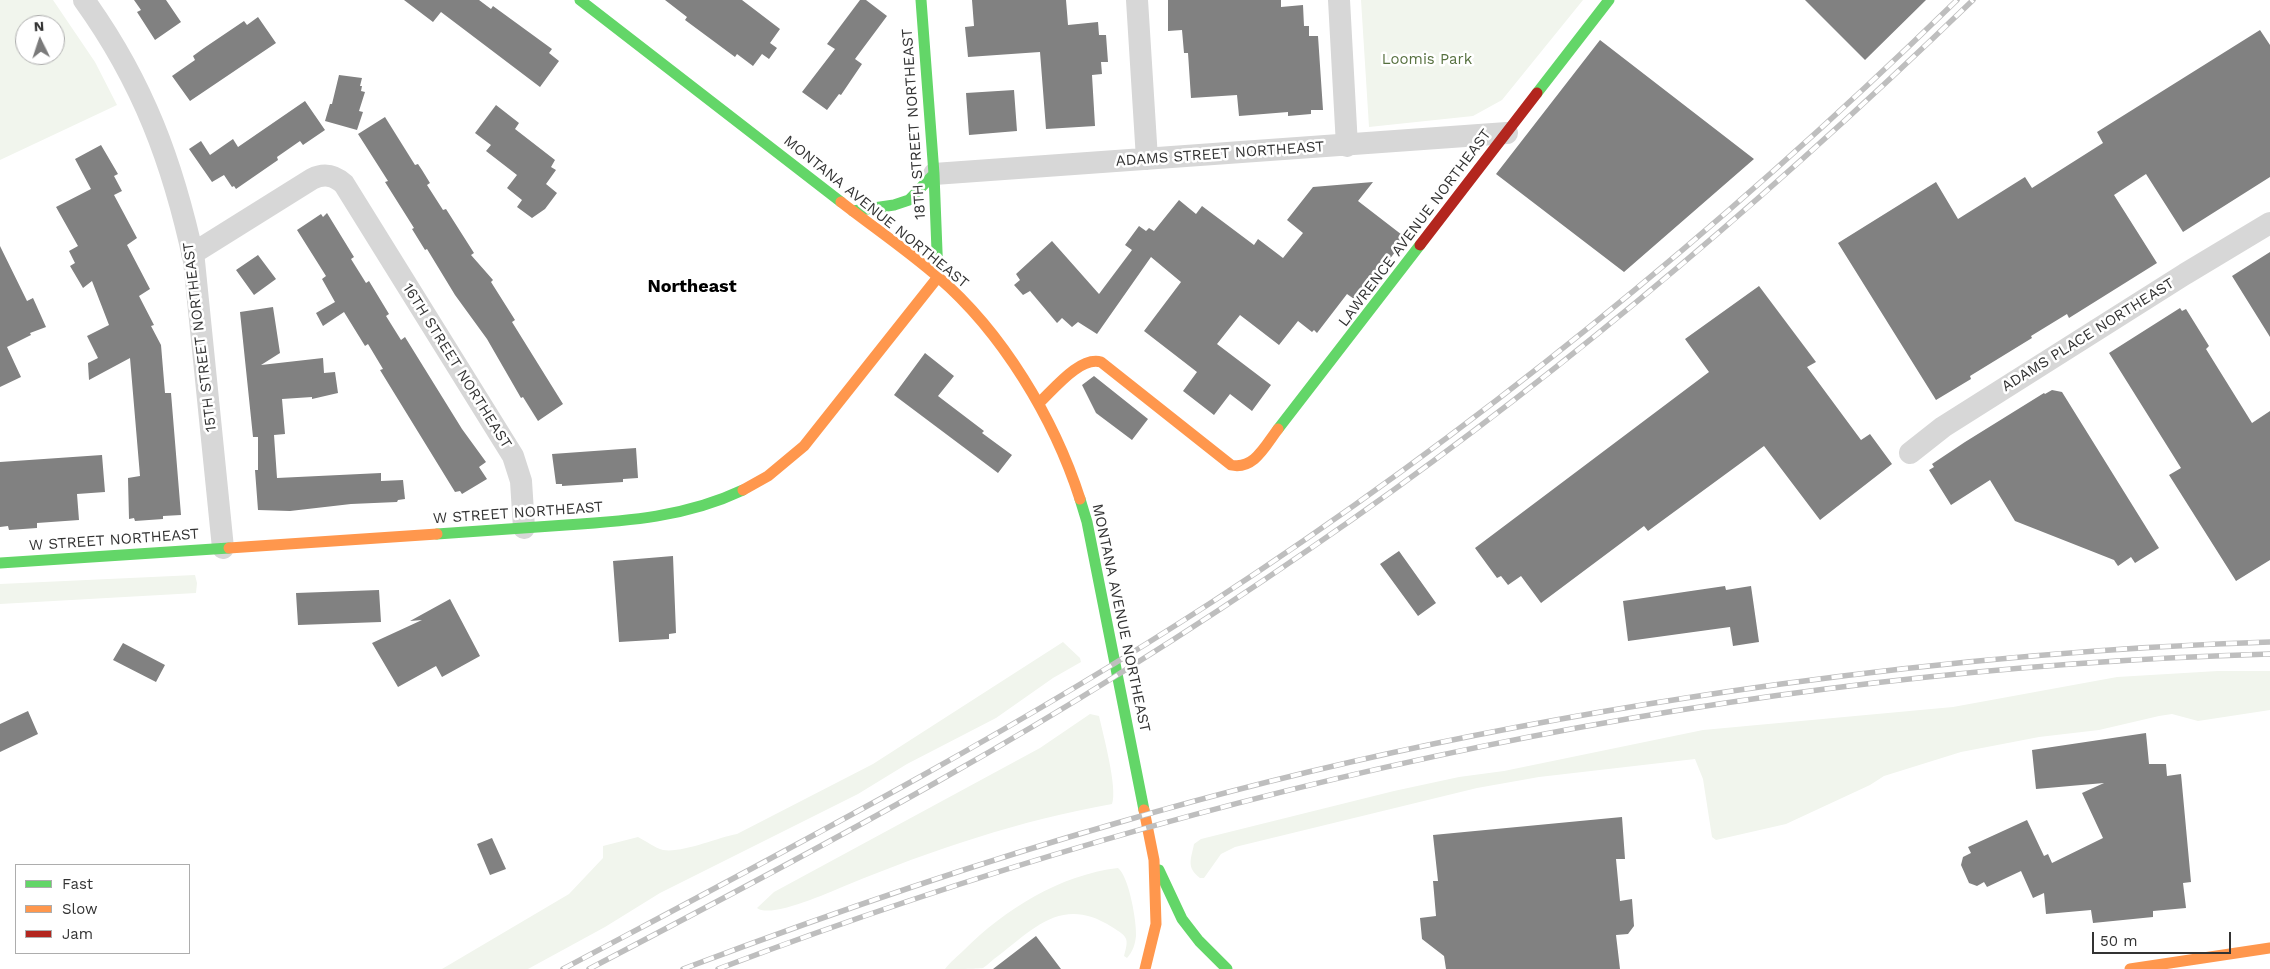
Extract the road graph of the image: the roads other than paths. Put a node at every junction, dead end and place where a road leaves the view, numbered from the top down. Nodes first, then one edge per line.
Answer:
1 (84, 0) edge
2 (580, 0) edge
3 (921, 0) edge
4 (1137, 0) edge
5 (1339, 0) edge
6 (1609, 0) edge
7 (1507, 133) junction
8 (1347, 146) junction
9 (1147, 159) junction
10 (934, 174) junction
11 (853, 211) junction
12 (2270, 223) edge
13 (192, 254) junction
14 (938, 277) junction
15 (1039, 403) junction
16 (1910, 453) dead end
17 (524, 528) junction
18 (223, 548) junction
19 (0, 563) edge
20 (1154, 860) junction
21 (2270, 948) edge
22 (1145, 969) edge
23 (1227, 969) edge
24 (2130, 969) edge

1 - 13 street, 15TH STREET NORTHEAST
2 - 11 main road, MONTANA AVENUE NORTHEAST
3 - 10 main road, 18TH STREET NORTHEAST
4 - 9 street
5 - 8 street
6 - 7 main road, LAWRENCE AVENUE NORTHEAST
7 - 8 street, ADAMS STREET NORTHEAST
7 - 15 main road, LAWRENCE AVENUE NORTHEAST
8 - 9 street, ADAMS STREET NORTHEAST
9 - 10 street, ADAMS STREET NORTHEAST
10 - 11 main road
10 - 14 main road, 18TH STREET NORTHEAST
11 - 14 main road, MONTANA AVENUE NORTHEAST
12 - 16 street, ADAMS PLACE NORTHEAST
13 - 17 street, 16TH STREET NORTHEAST
13 - 18 street, 15TH STREET NORTHEAST
14 - 15 main road, MONTANA AVENUE NORTHEAST
14 - 17 main road, W STREET NORTHEAST
15 - 20 main road, MONTANA AVENUE NORTHEAST
17 - 18 main road, W STREET NORTHEAST
18 - 19 main road, W STREET NORTHEAST
20 - 22 main road, MONTANA AVENUE NORTHEAST
20 - 23 main road, MONTANA AVENUE NORTHEAST
21 - 24 main road

